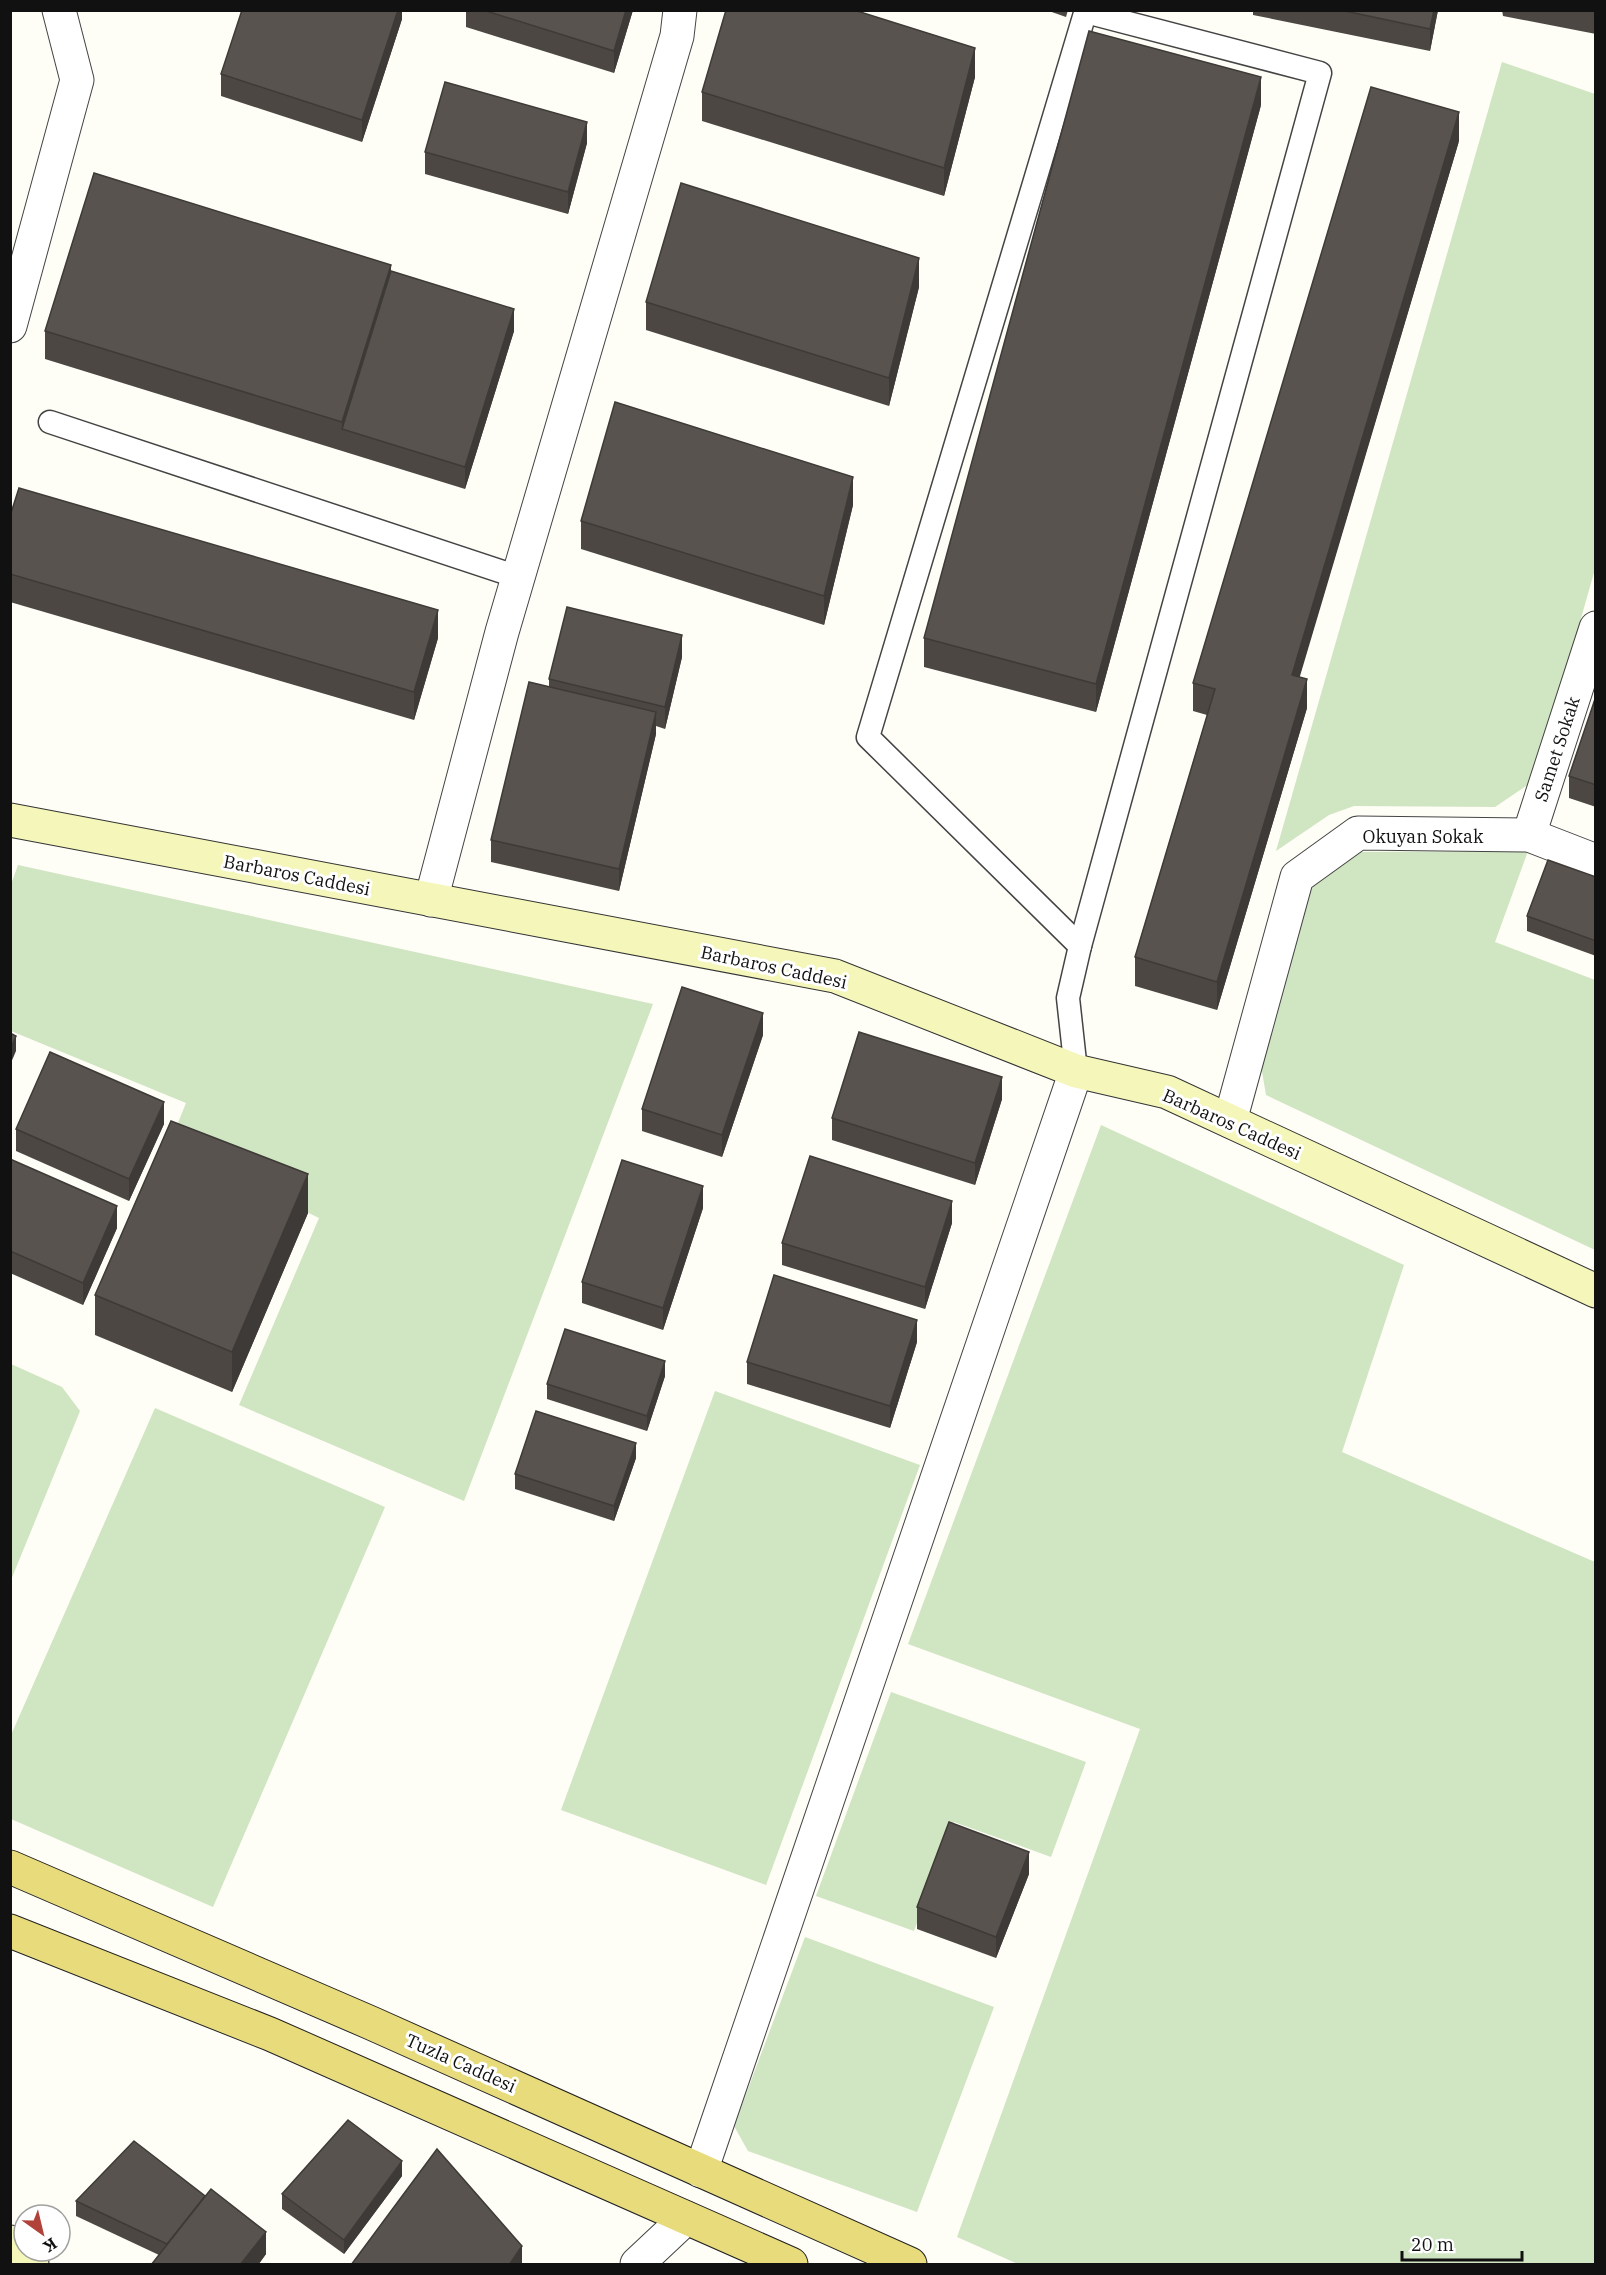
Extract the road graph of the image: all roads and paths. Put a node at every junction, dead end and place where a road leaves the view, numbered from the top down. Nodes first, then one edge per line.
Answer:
1 (59, 10) edge
2 (680, 10) edge
3 (1086, 11) edge
4 (10, 326) edge
5 (50, 422) dead end
6 (518, 577) junction
7 (1596, 628) edge
8 (10, 820) edge
9 (1529, 835) junction
10 (1596, 861) edge
11 (431, 900) junction
12 (1080, 946) junction
13 (1076, 1071) junction
14 (1230, 1121) junction
15 (1596, 1291) edge
16 (10, 1867) edge
17 (10, 1931) edge
18 (701, 2171) junction
19 (686, 2218) junction
20 (10, 2242) edge
21 (32, 2265) edge
22 (638, 2265) edge
23 (791, 2265) edge
24 (910, 2265) edge

1 - 4 street
2 - 6 street
3 - 12 lane
3 - 12 lane
5 - 6 lane
6 - 11 street
7 - 9 street, Samet Sokak
8 - 11 street, Barbaros Caddesi
9 - 10 street, Okuyan Sokak
9 - 14 street, Okuyan Sokak
11 - 13 street, Barbaros Caddesi
12 - 13 lane
13 - 14 street, Barbaros Caddesi
13 - 18 street
14 - 15 street, Barbaros Caddesi
16 - 18 main road, Tuzla Caddesi
17 - 19 main road
18 - 24 main road, Tuzla Caddesi
19 - 22 street
19 - 23 main road
20 - 21 street

